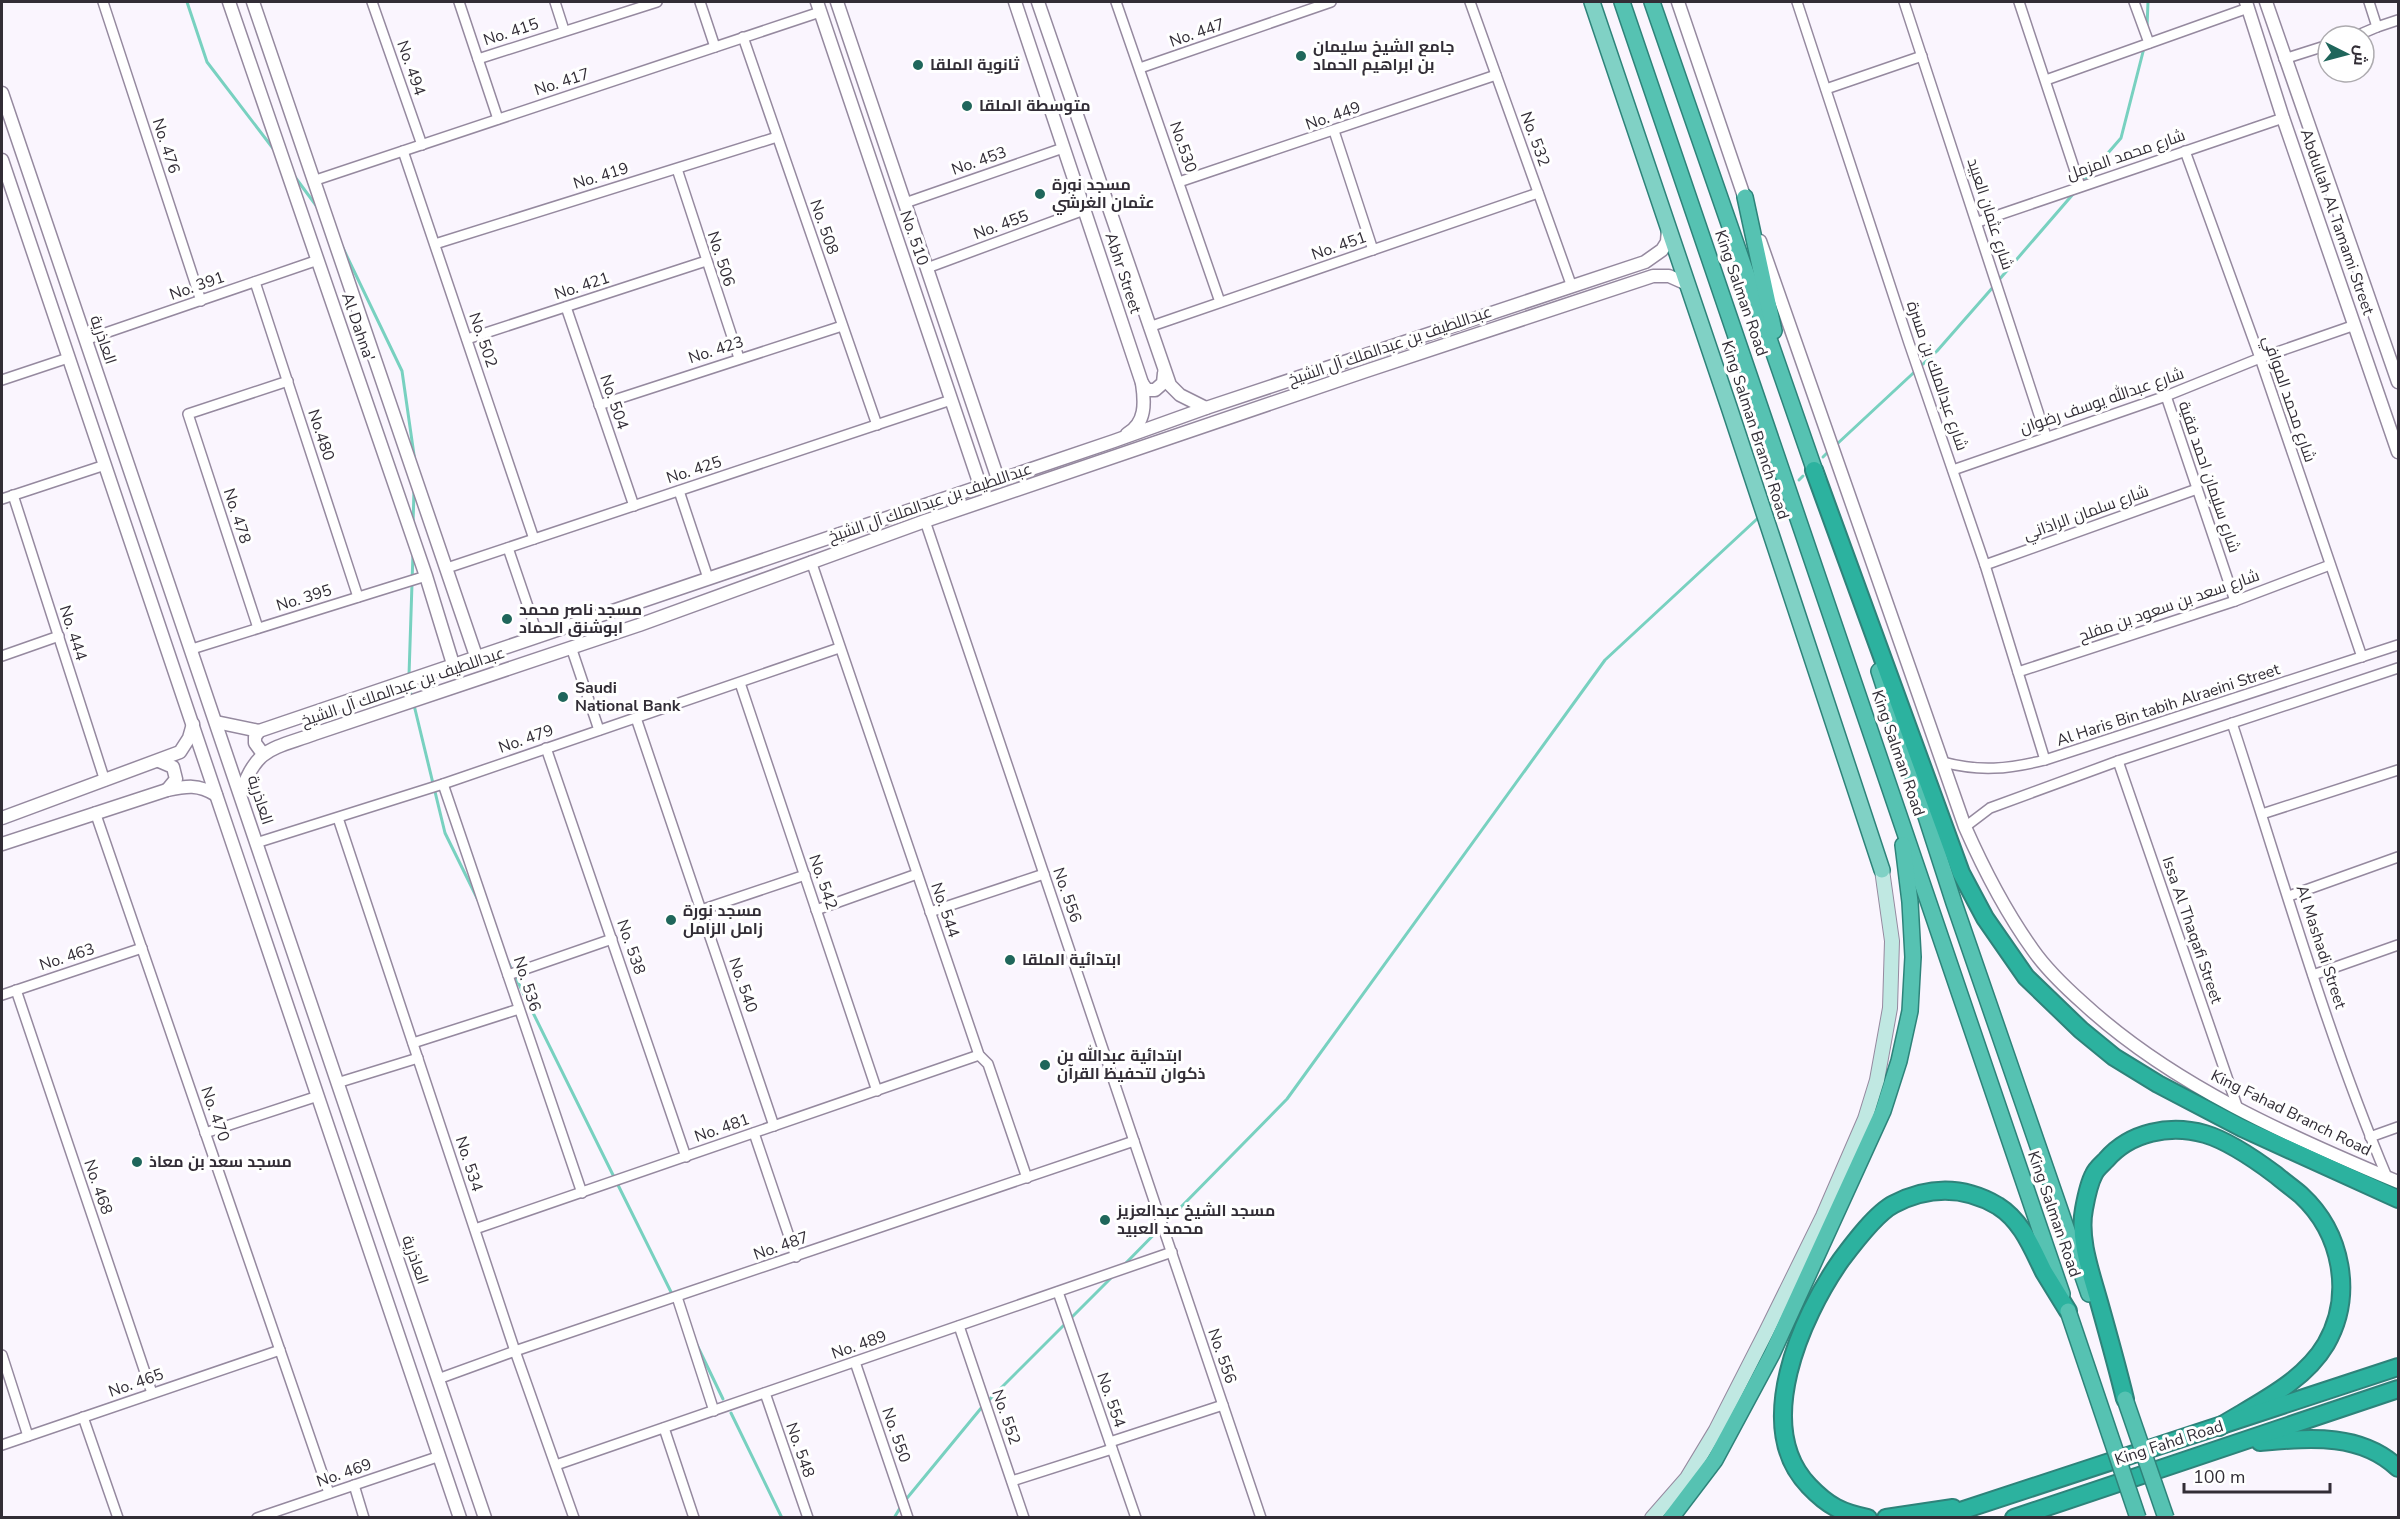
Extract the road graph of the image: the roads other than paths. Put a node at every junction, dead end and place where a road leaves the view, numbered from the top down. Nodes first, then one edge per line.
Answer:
1 (103, 2) edge
2 (229, 2) edge
3 (253, 2) edge
4 (372, 2) edge
5 (459, 2) edge
6 (555, 2) edge
7 (657, 2) edge
8 (700, 2) edge
9 (1015, 2) edge
10 (1038, 2) edge
11 (1116, 2) edge
12 (1295, 2) edge
13 (1331, 2) edge
14 (1470, 2) edge
15 (1592, 2) edge
16 (1622, 2) edge
17 (1652, 2) edge
18 (1678, 2) edge
19 (1797, 2) edge
20 (1904, 2) edge
21 (2019, 2) edge
22 (2134, 2) edge
23 (2266, 2) edge
24 (2369, 2) edge
25 (838, 3) edge
26 (2247, 5) edge
27 (819, 8) edge
28 (1299, 12) junction
29 (2398, 20) edge
30 (2377, 27) joint
31 (564, 30) junction
32 (743, 38) junction
33 (2149, 43) junction
34 (715, 47) junction
35 (2316, 49) edge
36 (1922, 56) junction
37 (478, 59) junction
38 (2284, 59) junction
39 (1140, 68) junction
40 (1496, 75) junction
41 (2046, 80) junction
42 (1826, 89) junction
43 (2, 93) edge
44 (2283, 118) junction
45 (498, 119) junction
46 (1334, 131) junction
47 (777, 137) junction
48 (422, 145) junction
49 (1063, 148) junction
50 (403, 151) junction
51 (2185, 151) junction
52 (2, 160) edge
53 (677, 169) junction
54 (312, 177) junction
55 (290, 180) junction
56 (1179, 182) junction
57 (2080, 186) junction
58 (1538, 193) junction
59 (1745, 197) junction
60 (905, 203) junction
61 (1084, 210) junction
62 (43, 215) junction
63 (22, 221) junction
64 (1978, 222) junction
65 (1668, 227) junction
66 (435, 244) junction
67 (1373, 249) junction
68 (318, 260) junction
69 (706, 261) junction
70 (1645, 262) junction
71 (927, 268) junction
72 (1653, 276) junction
73 (255, 282) junction
74 (1687, 284) junction
75 (1572, 287) junction
76 (201, 300) junction
77 (1220, 303) junction
78 (566, 307) junction
79 (2355, 325) junction
80 (842, 326) junction
81 (1149, 327) junction
82 (467, 339) junction
83 (85, 340) junction
84 (68, 358) junction
85 (739, 358) junction
86 (2260, 358) junction
87 (2395, 364) edge
88 (1164, 370) junction
89 (2398, 379) edge
90 (2, 380) edge
91 (288, 381) junction
92 (1142, 383) junction
93 (2166, 396) junction
94 (951, 400) junction
95 (1789, 401) junction
96 (599, 405) junction
97 (1206, 408) junction
98 (877, 425) junction
99 (2046, 436) junction
100 (1114, 441) junction
101 (2398, 452) edge
102 (993, 462) junction
103 (105, 465) junction
104 (975, 469) junction
105 (1814, 470) junction
106 (1953, 470) junction
107 (998, 479) junction
108 (980, 485) junction
109 (2197, 489) junction
110 (679, 491) junction
111 (14, 495) junction
112 (2, 499) edge
113 (634, 506) junction
114 (926, 521) junction
115 (534, 539) junction
116 (508, 548) junction
117 (811, 561) junction
118 (1985, 565) junction
119 (2330, 565) junction
120 (162, 566) junction
121 (447, 568) junction
122 (142, 573) junction
123 (426, 576) junction
124 (708, 578) junction
125 (358, 597) junction
126 (2235, 601) junction
127 (632, 604) junction
128 (639, 625) junction
129 (258, 628) junction
130 (59, 636) junction
131 (538, 636) junction
132 (470, 638) junction
133 (2398, 645) edge
134 (448, 647) junction
135 (572, 647) junction
136 (839, 648) junction
137 (192, 649) junction
138 (2, 656) edge
139 (476, 656) junction
140 (2362, 657) junction
141 (453, 664) junction
142 (2398, 668) edge
143 (2018, 672) junction
144 (401, 683) junction
145 (740, 683) junction
146 (408, 702) junction
147 (636, 718) junction
148 (216, 722) junction
149 (193, 723) junction
150 (2232, 723) junction
151 (599, 730) junction
152 (259, 731) junction
153 (546, 748) junction
154 (263, 754) junction
155 (2045, 760) junction
156 (2118, 760) junction
157 (159, 761) junction
158 (1943, 762) junction
159 (2398, 770) edge
160 (105, 781) junction
161 (443, 784) junction
162 (167, 790) junction
163 (241, 793) junction
164 (216, 795) junction
165 (1898, 809) junction
166 (95, 812) junction
167 (2262, 814) junction
168 (2, 818) edge
169 (338, 818) junction
170 (1965, 826) junction
171 (256, 843) junction
172 (2, 844) edge
173 (2398, 857) edge
174 (1882, 870) joint
175 (917, 874) junction
176 (1044, 874) junction
177 (805, 875) junction
178 (2289, 896) junction
179 (701, 910) junction
180 (816, 910) junction
181 (930, 912) junction
182 (612, 939) junction
183 (2398, 945) edge
184 (142, 948) junction
185 (297, 966) junction
186 (276, 971) junction
187 (508, 975) junction
188 (2313, 975) junction
189 (16, 990) junction
190 (2, 994) edge
191 (519, 1009) junction
192 (413, 1043) junction
193 (979, 1055) junction
194 (418, 1058) junction
195 (338, 1083) junction
196 (878, 1091) junction
197 (318, 1096) junction
198 (2238, 1109) junction
199 (774, 1126) junction
200 (2398, 1127) edge
201 (205, 1133) junction
202 (754, 1133) junction
203 (2370, 1137) junction
204 (1134, 1141) junction
205 (686, 1157) junction
206 (1027, 1178) junction
207 (2393, 1180) edge
208 (582, 1193) junction
209 (2398, 1199) edge
210 (475, 1229) junction
211 (1172, 1252) junction
212 (796, 1257) junction
213 (1058, 1292) junction
214 (677, 1297) junction
215 (2068, 1311) junction
216 (959, 1326) junction
217 (280, 1350) junction
218 (515, 1351) junction
219 (2, 1355) edge
220 (855, 1362) junction
221 (2398, 1367) edge
222 (438, 1379) junction
223 (2398, 1389) edge
224 (152, 1393) junction
225 (765, 1393) junction
226 (2125, 1399) junction
227 (1223, 1404) junction
228 (714, 1411) junction
229 (83, 1417) junction
230 (2219, 1427) junction
231 (664, 1428) junction
232 (28, 1436) junction
233 (2232, 1444) junction
234 (2, 1445) edge
235 (460, 1445) junction
236 (1111, 1445) junction
237 (439, 1454) junction
238 (556, 1465) junction
239 (2398, 1468) edge
240 (1012, 1481) junction
241 (354, 1485) junction
242 (329, 1493) junction
243 (1972, 1506) junction
244 (1024, 1517) edge
245 (118, 1518) edge
246 (258, 1518) edge
247 (364, 1518) edge
248 (460, 1518) edge
249 (485, 1518) edge
250 (574, 1518) edge
251 (694, 1518) edge
252 (807, 1518) edge
253 (908, 1518) edge
254 (1136, 1518) edge
255 (1261, 1518) edge
256 (1652, 1518) edge
257 (1671, 1518) edge
258 (1868, 1518) edge
259 (1886, 1518) edge
260 (1939, 1518) edge
261 (2014, 1518) edge
262 (2138, 1518) edge
263 (2166, 1518) edge

1 - 76 street, No. 476
2 - 55 street, Al Dahna'
3 - 54 street, Al Dahna'
4 - 48 street, No. 494
5 - 37 street
6 - 31 street
7 - 31 street, No. 415
8 - 34 street
9 - 49 street, Abhr Street
10 - 81 street, Abhr Street
11 - 39 street, No.530
12 - 28 street
13 - 28 street, No. 447
14 - 40 street, No. 532
15 - 65 main road, King Salman Branch Road
16 - 165 highway, King Salman Road
17 - 95 highway, King Salman Road
18 - 59 street
19 - 42 street, شارع عبدالملك بن مسرة
20 - 36 street, شارع عثمان العبيد
21 - 41 street
22 - 33 street
23 - 38 street, Abdullah Al Tamami Street
24 - 30 street
25 - 27 street
25 - 60 street, No. 510
26 - 33 street
26 - 44 street, Abdullah Al Tamami Street
27 - 32 street, No. 417
27 - 94 street, No. 510
28 - 39 street, No. 447
29 - 30 street
31 - 37 street, No. 415
32 - 34 street, No. 417
32 - 47 street, No. 508
33 - 41 street
34 - 45 street, No. 417
35 - 38 street
36 - 42 street
36 - 64 street, شارع عثمان العبيد
37 - 45 street
38 - 87 street, Abdullah Al Tamami Street
39 - 56 street, No.530
40 - 46 street, No. 449
40 - 58 street, No. 532
41 - 57 street
42 - 106 street, شارع عبدالملك بن مسرة
43 - 62 street, العاذرية
44 - 51 street, شارع محمد المزمل
44 - 79 street, Abdullah Al Tamami Street
45 - 48 street, No. 417
46 - 56 street, No. 449
46 - 67 street
47 - 53 street, No. 419
47 - 80 street, No. 508
48 - 50 street, No. 417
49 - 60 street, No. 453
49 - 61 street, Abhr Street
50 - 54 street, No. 417
50 - 66 street, No. 502
51 - 57 street, شارع محمد المزمل
51 - 86 street, شارع محمد الموافي
52 - 63 street
53 - 66 street, No. 419
53 - 69 street, No. 506
54 - 55 street
54 - 121 street, Al Dahna'
55 - 68 street, Al Dahna'
56 - 77 street, No.530
57 - 64 street, شارع محمد المزمل
58 - 67 street, No. 451
58 - 75 street, No. 532
59 - 95 highway
59 - 158 street
60 - 71 street, No. 510
61 - 71 street, No. 455
61 - 92 street, Abhr Street
62 - 63 street
62 - 83 street, العاذرية
63 - 84 street
64 - 99 street, شارع عثمان العبيد
65 - 70 street
65 - 74 main road, King Salman Branch Road
66 - 82 street, No. 502
67 - 77 street, No. 451
68 - 73 street, No. 391
68 - 123 street, Al Dahna'
69 - 78 street, No. 421
69 - 85 street, No. 506
70 - 72 street
70 - 75 street, عبداللطيف بن عبدالملك آل الشيخ
71 - 102 street, No. 510
72 - 74 street
72 - 114 street, عبداللطيف بن عبدالملك آل الشيخ
73 - 76 street, No. 391
73 - 91 street, No.480
74 - 174 main road, King Salman Branch Road
75 - 97 street, عبداللطيف بن عبدالملك آل الشيخ
76 - 83 street, No. 391
77 - 81 street, No. 451
78 - 82 street, No. 421
78 - 96 street, No. 504
79 - 86 street, شارع عبدالله يوسف رضوان
79 - 101 street, Abdullah Al Tamami Street
80 - 85 street, No. 423
80 - 98 street, No. 508
81 - 88 street, Abhr Street
82 - 115 street, No. 502
83 - 120 street, العاذرية
84 - 90 street
84 - 103 street
85 - 96 street, No. 423
86 - 93 street, شارع عبدالله يوسف رضوان
86 - 119 street, شارع محمد الموافي
87 - 89 street, Abdullah Al Tamami Street
88 - 92 street
88 - 97 street, Abhr Street
91 - 125 street, No.480
91 - 129 street, No. 478
92 - 100 street, Abhr Street
93 - 99 street, شارع عبدالله يوسف رضوان
93 - 109 street, شارع سليمان احمد فقية
94 - 98 street, No. 425
94 - 104 street, No. 510
95 - 105 highway, King Salman Road
96 - 113 street, No. 504
97 - 100 street, عبداللطيف بن عبدالملك آل الشيخ
98 - 110 street, No. 425
99 - 106 street, شارع عبدالله يوسف رضوان
100 - 107 street, عبداللطيف بن عبدالملك آل الشيخ
102 - 104 street
102 - 107 street, No. 510
103 - 111 street
103 - 122 street
104 - 108 street, No. 510
105 - 209 highway
105 - 226 highway, King Salman Road
106 - 118 street, شارع عبدالملك بن مسرة
107 - 108 street, عبداللطيف بن عبدالملك آل الشيخ
108 - 124 street, عبداللطيف بن عبدالملك آل الشيخ
109 - 118 street, شارع سلمان الراذاني
109 - 126 street, شارع سليمان احمد فقية
110 - 113 street, No. 425
110 - 124 street
111 - 112 street
111 - 130 street, No. 444
113 - 115 street, No. 425
114 - 117 street, عبداللطيف بن عبدالملك آل الشيخ
114 - 176 street, No. 556
115 - 116 street, No. 425
116 - 121 street, No. 425
116 - 131 street
117 - 128 street, عبداللطيف بن عبدالملك آل الشيخ
117 - 136 street, No. 544
118 - 143 street, شارع عبدالملك بن مسرة
119 - 126 street, شارع سعد بن سعود بن مفلح
119 - 140 street, شارع محمد الموافي
120 - 122 street
120 - 137 street, العاذرية
121 - 132 street, Al Dahna'
122 - 149 street
123 - 125 street, No. 395
123 - 134 street, Al Dahna'
124 - 127 street, عبداللطيف بن عبدالملك آل الشيخ
125 - 129 street, No. 395
126 - 143 street, شارع سعد بن سعود بن مفلح
127 - 128 street
127 - 131 street, عبداللطيف بن عبدالملك آل الشيخ
128 - 135 street, عبداللطيف بن عبدالملك آل الشيخ
129 - 137 street, No. 395
130 - 138 street
130 - 160 street, No. 444
131 - 139 street, عبداللطيف بن عبدالملك آل الشيخ
132 - 134 street
132 - 139 street, Al Dahna'
133 - 140 street, Al Haris Bin tabih Alraeini Street
134 - 141 street, Al Dahna'
135 - 146 street, عبداللطيف بن عبدالملك آل الشيخ
135 - 151 street
136 - 145 street, No. 479
136 - 175 street, No. 544
137 - 148 street, العاذرية
139 - 141 street, عبداللطيف بن عبدالملك آل الشيخ
140 - 155 street, Al Haris Bin tabih Alraeini Street
141 - 144 street, عبداللطيف بن عبدالملك آل الشيخ
142 - 150 street
143 - 155 street, شارع عبدالملك بن مسرة
144 - 146 street
144 - 152 street, عبداللطيف بن عبدالملك آل الشيخ
145 - 147 street, No. 479
145 - 177 street, No. 542
146 - 154 street, عبداللطيف بن عبدالملك آل الشيخ
147 - 151 street, No. 479
147 - 179 street, No. 540
148 - 152 street
148 - 163 street, العاذرية
149 - 157 street
149 - 164 street
150 - 156 street
150 - 167 street, Al Mashadi Street
151 - 153 street, No. 479
152 - 154 street
153 - 161 street, No. 479
153 - 182 street, No. 538
154 - 163 street
155 - 158 street, Al Haris Bin tabih Alraeini Street
156 - 170 street
156 - 198 street, Issa Al Thaqafi Street
157 - 160 street
157 - 162 street
158 - 170 street
159 - 167 street
160 - 168 street
161 - 169 street, No. 479
161 - 187 street, No. 536
162 - 164 street
162 - 166 street
163 - 171 street, العاذرية
164 - 186 street
165 - 215 highway, King Salman Road
165 - 257 highway
166 - 172 street
166 - 184 street, No. 470
167 - 178 street, Al Mashadi Street
169 - 171 street, No. 479
169 - 192 street, No. 534
170 - 198 street, King Fahad Branch Road
171 - 185 street, العاذرية
173 - 178 street
174 - 256 main road
175 - 180 street
175 - 181 street, No. 544
176 - 181 street
176 - 204 street, No. 556
177 - 179 street
177 - 180 street, No. 542
178 - 188 street, Al Mashadi Street
179 - 199 street, No. 540
180 - 196 street, No. 542
181 - 193 street, No. 544
182 - 187 street
182 - 205 street, No. 538
183 - 188 street
184 - 189 street, No. 463
184 - 201 street, No. 470
185 - 186 street
185 - 195 street, العاذرية
186 - 197 street
187 - 191 street, No. 536
188 - 203 street, Al Mashadi Street
189 - 190 street, No. 463
189 - 224 street, No. 468
191 - 192 street
191 - 208 street, No. 536
192 - 194 street, No. 534
193 - 196 street, No. 481
193 - 206 street, No. 544
194 - 195 street
194 - 210 street, No. 534
195 - 222 street, العاذرية
196 - 199 street, No. 481
197 - 201 street
197 - 237 street
198 - 207 street, King Fahad Branch Road
199 - 202 street, No. 481
200 - 203 street
201 - 217 street, No. 470
202 - 205 street, No. 481
202 - 212 street
203 - 207 street, Al Mashadi Street
204 - 206 street, No. 487
204 - 211 street, No. 556
205 - 208 street, No. 481
206 - 212 street, No. 487
208 - 210 street, No. 481
210 - 218 street, No. 534
211 - 213 street, No. 489
211 - 227 street, No. 556
212 - 214 street, No. 487
213 - 216 street, No. 489
213 - 236 street, No. 554
214 - 218 street, No. 487
214 - 228 street
215 - 258 highway
215 - 262 highway, King Salman Road, bridge
216 - 220 street, No. 489
216 - 240 street, No. 552
217 - 224 street, No. 465
217 - 242 street, No. 470
218 - 222 street, No. 487
218 - 238 street, No. 534
219 - 232 street
220 - 225 street, No. 489
220 - 253 street, No. 550
221 - 230 highway, King Fahd Road
222 - 235 street, العاذرية
223 - 233 highway, King Fahd Road
224 - 229 street, No. 465
225 - 228 street, No. 489
225 - 252 street, No. 548
226 - 230 highway
226 - 263 highway, King Salman Road, bridge
227 - 236 street
227 - 255 street, No. 556
228 - 231 street, No. 489
229 - 232 street, No. 465
229 - 245 street
230 - 243 highway, King Fahd Road
231 - 238 street, No. 489
231 - 251 street
232 - 234 street, No. 465
233 - 239 highway
233 - 261 highway, King Fahd Road
235 - 237 street
235 - 249 street, العاذرية
236 - 240 street
236 - 254 street, No. 554
237 - 241 street, No. 469
237 - 248 street
238 - 250 street, No. 534
240 - 244 street, No. 552
241 - 242 street, No. 469
241 - 247 street
242 - 246 street, No. 469
243 - 259 highway
243 - 260 highway, King Fahd Road

